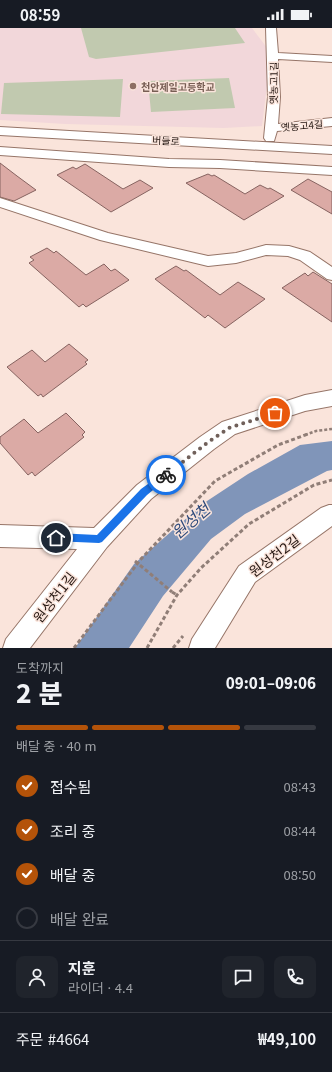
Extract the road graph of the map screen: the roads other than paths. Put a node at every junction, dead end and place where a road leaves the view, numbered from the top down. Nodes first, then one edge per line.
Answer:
1 (267, 31) edge
2 (274, 56) junction
3 (332, 59) edge
4 (332, 122) edge
5 (0, 124) edge
6 (0, 131) edge
7 (271, 133) junction
8 (332, 142) edge
9 (332, 150) edge
10 (0, 151) edge
11 (332, 171) edge
12 (0, 202) edge
13 (332, 275) edge
14 (332, 398) edge
15 (332, 515) edge
16 (0, 536) edge
17 (99, 539) junction
18 (15, 648) edge
19 (201, 648) edge

1 - 2 street, 옛농고1길
2 - 3 street
2 - 7 street, 옛농고1길
4 - 7 street, 옛농고4길
5 - 7 street, 버들로
6 - 9 street, 버들로
7 - 8 street, 버들로
10 - 11 street
12 - 13 street
14 - 17 street, 원성천1길
15 - 19 street, 원성천2길
16 - 17 street
17 - 18 street, 원성천1길

